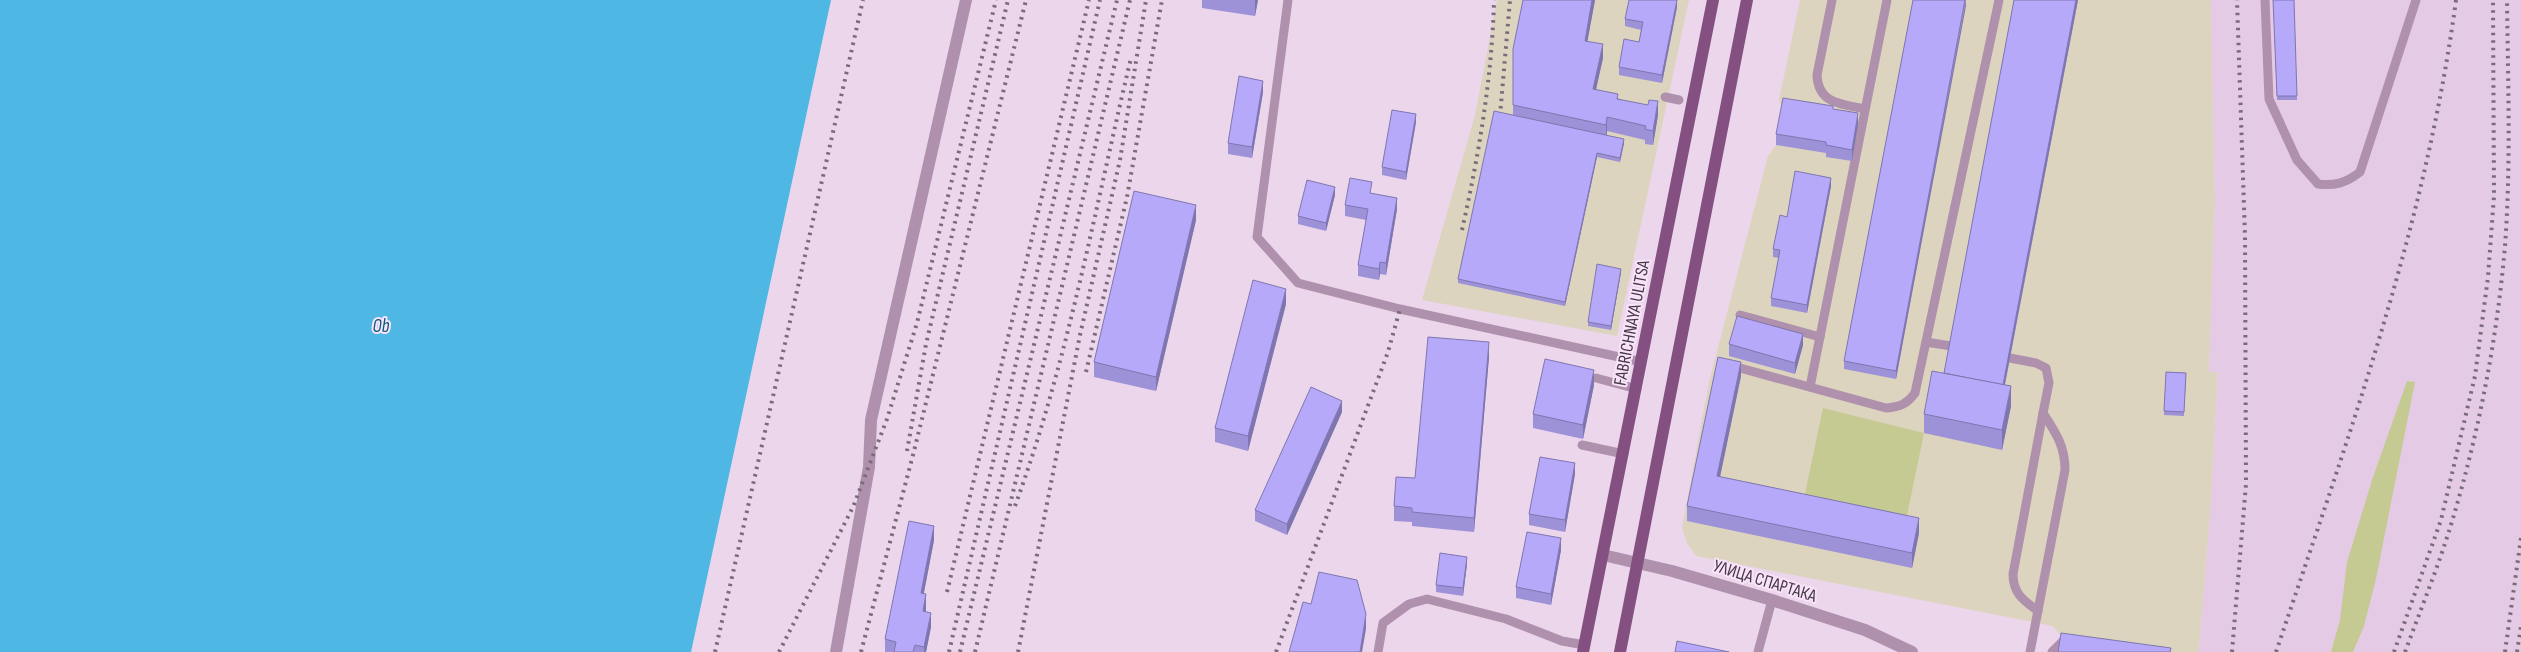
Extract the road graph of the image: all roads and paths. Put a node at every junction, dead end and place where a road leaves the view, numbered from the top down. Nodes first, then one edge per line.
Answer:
1 (966, 0) edge
2 (1288, 0) edge
3 (1714, 0) edge
4 (1747, 0) edge
5 (1832, 0) edge
6 (1887, 0) edge
7 (1999, 0) edge
8 (2264, 0) edge
9 (2416, 0) edge
10 (1665, 97) dead end
11 (1679, 100) dead end
12 (1865, 109) junction
13 (1740, 315) edge
14 (1820, 337) junction
15 (1926, 342) junction
16 (1951, 346) edge
17 (2010, 358) edge
18 (1642, 362) junction
19 (1719, 362) edge
20 (1596, 378) edge
21 (1810, 387) junction
22 (1637, 389) junction
23 (2043, 414) junction
24 (1582, 445) dead end
25 (1624, 454) junction
26 (1604, 555) junction
27 (1637, 563) junction
28 (1772, 600) junction
29 (2038, 611) junction
30 (2064, 640) edge
31 (1584, 648) edge
32 (836, 652) edge
33 (1378, 652) edge
34 (1620, 652) edge
35 (1758, 652) edge
36 (1912, 652) edge
37 (2030, 652) edge
38 (2052, 652) edge

1 - 32 street
2 - 18 lane
3 - 18 main road, FABRICHNAYA ULITSA
4 - 27 main road
5 - 12 lane
6 - 12 lane
7 - 15 lane
8 - 9 lane
10 - 11 lane
12 - 14 lane
13 - 14 lane
14 - 21 lane
15 - 16 lane
15 - 21 lane
17 - 23 lane
18 - 22 main road, FABRICHNAYA ULITSA
19 - 21 lane
20 - 22 lane
22 - 25 main road, FABRICHNAYA ULITSA
23 - 29 lane
23 - 29 lane
24 - 25 lane
25 - 26 main road, FABRICHNAYA ULITSA
26 - 27 street, УЛИЦА СПАРТАКА
26 - 31 main road, FABRICHNAYA ULITSA
27 - 28 street, УЛИЦА СПАРТАКА
27 - 34 main road
28 - 35 lane
28 - 36 street, УЛИЦА СПАРТАКА
29 - 37 lane
30 - 38 lane
31 - 33 lane

